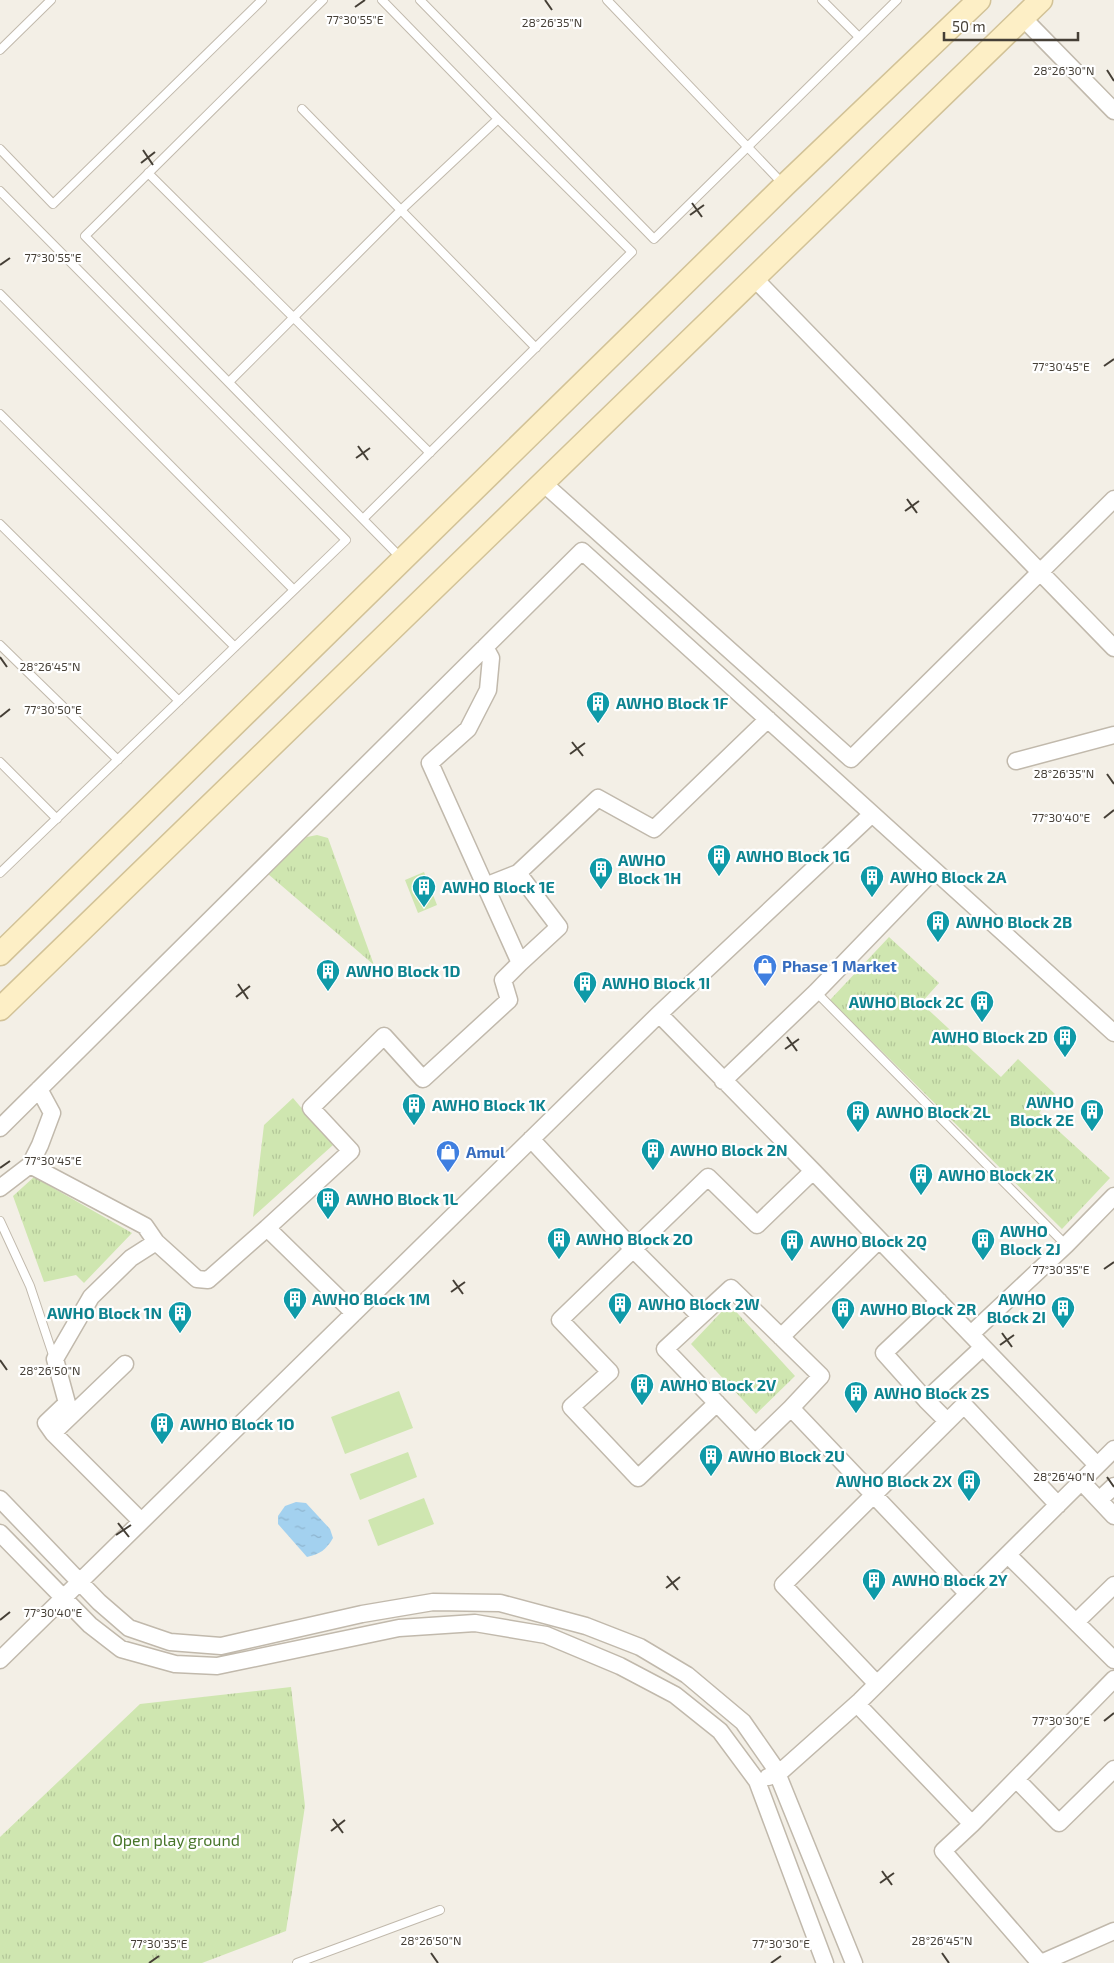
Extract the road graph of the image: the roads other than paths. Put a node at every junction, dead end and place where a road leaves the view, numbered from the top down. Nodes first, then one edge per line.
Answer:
1 (51, 0) edge
2 (262, 0) edge
3 (323, 0) edge
4 (382, 0) edge
5 (420, 0) edge
6 (606, 0) edge
7 (822, 0) edge
8 (897, 0) edge
9 (979, 0) edge
10 (1041, 0) edge
11 (1023, 18) junction
12 (859, 37) junction
13 (0, 50) edge
14 (302, 109) dead end
15 (1114, 111) edge
16 (498, 119) junction
17 (748, 146) junction
18 (0, 149) edge
19 (148, 173) junction
20 (785, 185) junction
21 (0, 191) edge
22 (401, 210) junction
23 (753, 278) junction
24 (0, 294) edge
25 (293, 318) junction
26 (536, 348) junction
27 (229, 382) junction
28 (0, 414) edge
29 (430, 453) junction
30 (542, 482) junction
31 (1114, 499) edge
32 (364, 518) junction
33 (0, 524) edge
34 (403, 560) junction
35 (1040, 572) junction
36 (294, 590) junction
37 (0, 645) edge
38 (236, 647) junction
39 (485, 647) junction
40 (1114, 648) edge
41 (179, 701) junction
42 (768, 720) junction
43 (1114, 735) edge
44 (118, 760) junction
45 (1016, 761) dead end
46 (0, 762) edge
47 (872, 814) junction
48 (56, 819) junction
49 (933, 871) junction
50 (518, 872) junction
51 (0, 873) edge
52 (485, 886) junction
53 (0, 954) edge
54 (520, 963) junction
55 (816, 992) junction
56 (0, 1009) edge
57 (659, 1014) junction
58 (1114, 1033) edge
59 (723, 1081) junction
60 (39, 1089) junction
61 (0, 1128) edge
62 (531, 1139) junction
63 (30, 1165) junction
64 (813, 1171) junction
65 (0, 1188) edge
66 (1114, 1196) edge
67 (0, 1221) edge
68 (267, 1228) junction
69 (879, 1240) junction
70 (156, 1242) junction
71 (1066, 1245) junction
72 (633, 1249) junction
73 (939, 1301) junction
74 (354, 1314) junction
75 (700, 1316) junction
76 (970, 1334) junction
77 (781, 1337) junction
78 (983, 1347) junction
79 (55, 1359) junction
80 (125, 1364) dead end
81 (926, 1400) junction
82 (717, 1403) junction
83 (791, 1408) junction
84 (947, 1421) junction
85 (53, 1433) junction
86 (1114, 1449) edge
87 (1097, 1466) junction
88 (1081, 1481) junction
89 (1114, 1486) edge
90 (873, 1493) junction
91 (0, 1498) edge
92 (1099, 1500) junction
93 (1058, 1505) junction
94 (1114, 1516) edge
95 (141, 1521) junction
96 (0, 1533) edge
97 (1008, 1555) junction
98 (80, 1582) junction
99 (1114, 1585) edge
100 (968, 1594) junction
101 (64, 1598) junction
102 (1076, 1622) junction
103 (0, 1660) edge
104 (1114, 1660) edge
105 (1114, 1679) edge
106 (877, 1684) junction
107 (857, 1704) junction
108 (1114, 1769) edge
109 (778, 1774) junction
110 (1016, 1779) junction
111 (757, 1781) junction
112 (972, 1824) junction
113 (440, 1910) dead end
114 (1114, 1931) edge
115 (297, 1963) edge
116 (826, 1963) edge
117 (854, 1963) edge
118 (1040, 1963) edge

1 - 13 lane
2 - 18 lane
3 - 19 lane
4 - 16 lane
5 - 17 lane
6 - 17 lane
7 - 12 lane
8 - 12 lane
9 - 20 street
10 - 11 street
11 - 15 street
11 - 23 street
12 - 17 lane
14 - 22 lane
16 - 22 lane
16 - 26 lane
17 - 20 lane
19 - 25 lane
19 - 27 lane
20 - 34 street
21 - 36 lane
22 - 25 lane
22 - 26 lane
23 - 30 street
23 - 35 street
24 - 36 lane
25 - 27 lane
25 - 29 lane
26 - 29 lane
27 - 32 lane
28 - 38 lane
29 - 32 lane
30 - 35 street
30 - 56 street
31 - 35 street
32 - 34 lane
33 - 41 lane
34 - 53 street
35 - 40 street
36 - 38 lane
37 - 44 lane
38 - 41 lane
39 - 42 street
39 - 52 street
39 - 60 street
41 - 44 lane
42 - 47 street
42 - 50 street
43 - 45 street
44 - 48 lane
46 - 48 lane
47 - 49 street
47 - 57 street
48 - 51 lane
49 - 55 street
49 - 58 street
50 - 52 street
50 - 54 street
52 - 54 street
54 - 68 street
55 - 59 street
55 - 71 lane
57 - 59 street
57 - 62 street
59 - 64 street
60 - 61 street
60 - 63 street
62 - 72 street
62 - 74 street
63 - 65 street
63 - 70 street
64 - 69 street
64 - 72 street
66 - 71 street
67 - 79 lane
68 - 70 street
68 - 74 street
69 - 73 street
69 - 77 street
70 - 79 street
71 - 76 street
72 - 75 street
72 - 82 street
73 - 76 street
73 - 81 street
74 - 95 street
75 - 77 street
75 - 82 street
76 - 78 street
77 - 83 street
78 - 81 street
78 - 87 street
79 - 85 street
80 - 85 street
81 - 84 street
82 - 83 street
83 - 90 street
84 - 90 street
84 - 93 street
85 - 95 street
86 - 87 street
87 - 88 street
88 - 92 street
88 - 93 street
89 - 92 street
90 - 100 street
90 - 106 street
91 - 98 street
92 - 94 street
93 - 97 street
95 - 98 street
96 - 101 street
97 - 100 street
97 - 102 street
98 - 101 street
98 - 109 street
99 - 102 street
100 - 106 street
101 - 103 street
101 - 111 street
102 - 104 street
105 - 110 street
106 - 107 street
107 - 109 street
107 - 112 street
108 - 110 street
109 - 111 street
109 - 117 street
110 - 112 street
111 - 116 street
112 - 118 street
113 - 115 lane
114 - 118 street

